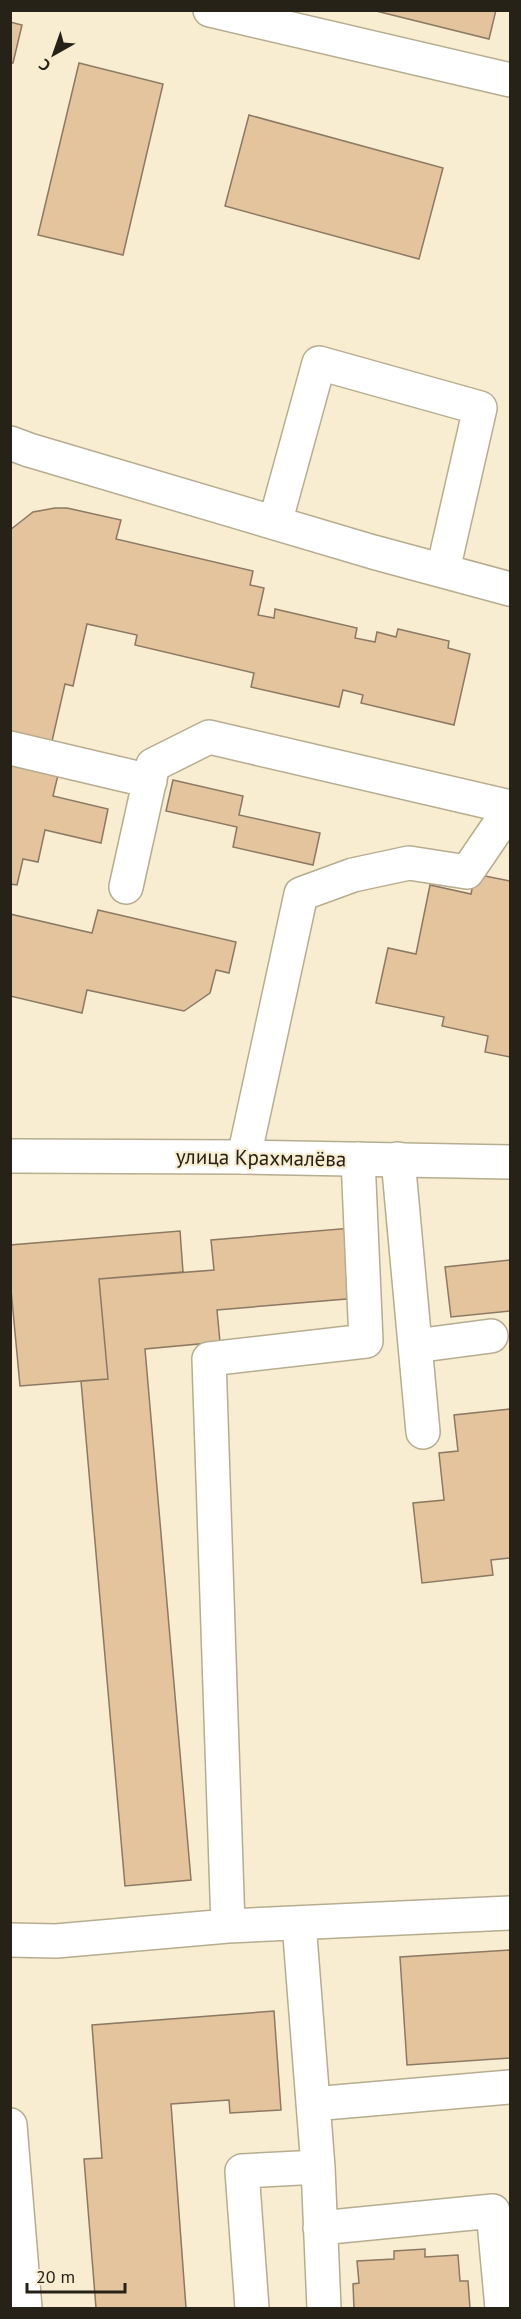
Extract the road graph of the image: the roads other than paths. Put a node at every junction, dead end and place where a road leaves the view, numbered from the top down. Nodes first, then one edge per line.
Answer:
1 (229, 13) edge
2 (510, 80) edge
3 (11, 447) edge
4 (275, 523) junction
5 (443, 570) junction
6 (510, 589) edge
7 (10, 748) edge
8 (150, 781) junction
9 (510, 808) edge
10 (126, 887) dead end
11 (10, 1156) edge
12 (244, 1156) junction
13 (358, 1159) junction
14 (398, 1160) junction
15 (510, 1162) edge
16 (491, 1336) dead end
17 (415, 1346) junction
18 (423, 1432) dead end
19 (510, 1913) edge
20 (299, 1923) junction
21 (228, 1926) junction
22 (10, 1940) edge
23 (510, 2087) edge
24 (313, 2104) junction
25 (10, 2125) edge
26 (318, 2167) junction
27 (320, 2228) junction
28 (25, 2308) edge
29 (252, 2308) edge
30 (324, 2308) edge
31 (502, 2308) edge

1 - 2 main road
3 - 4 main road
4 - 5 main road
4 - 5 main road
5 - 6 main road
7 - 8 main road
8 - 9 main road
8 - 10 main road
9 - 12 main road
11 - 12 main road, улица Крахмалёва
12 - 13 main road, улица Крахмалёва
13 - 14 main road, улица Крахмалёва
13 - 21 main road
14 - 15 main road, улица Крахмалёва
14 - 17 main road
16 - 17 main road
17 - 18 main road
19 - 20 main road
20 - 21 main road
20 - 24 main road
21 - 22 main road
23 - 24 main road
24 - 26 main road
25 - 28 main road
26 - 27 main road
26 - 29 main road
27 - 30 main road
27 - 31 main road

